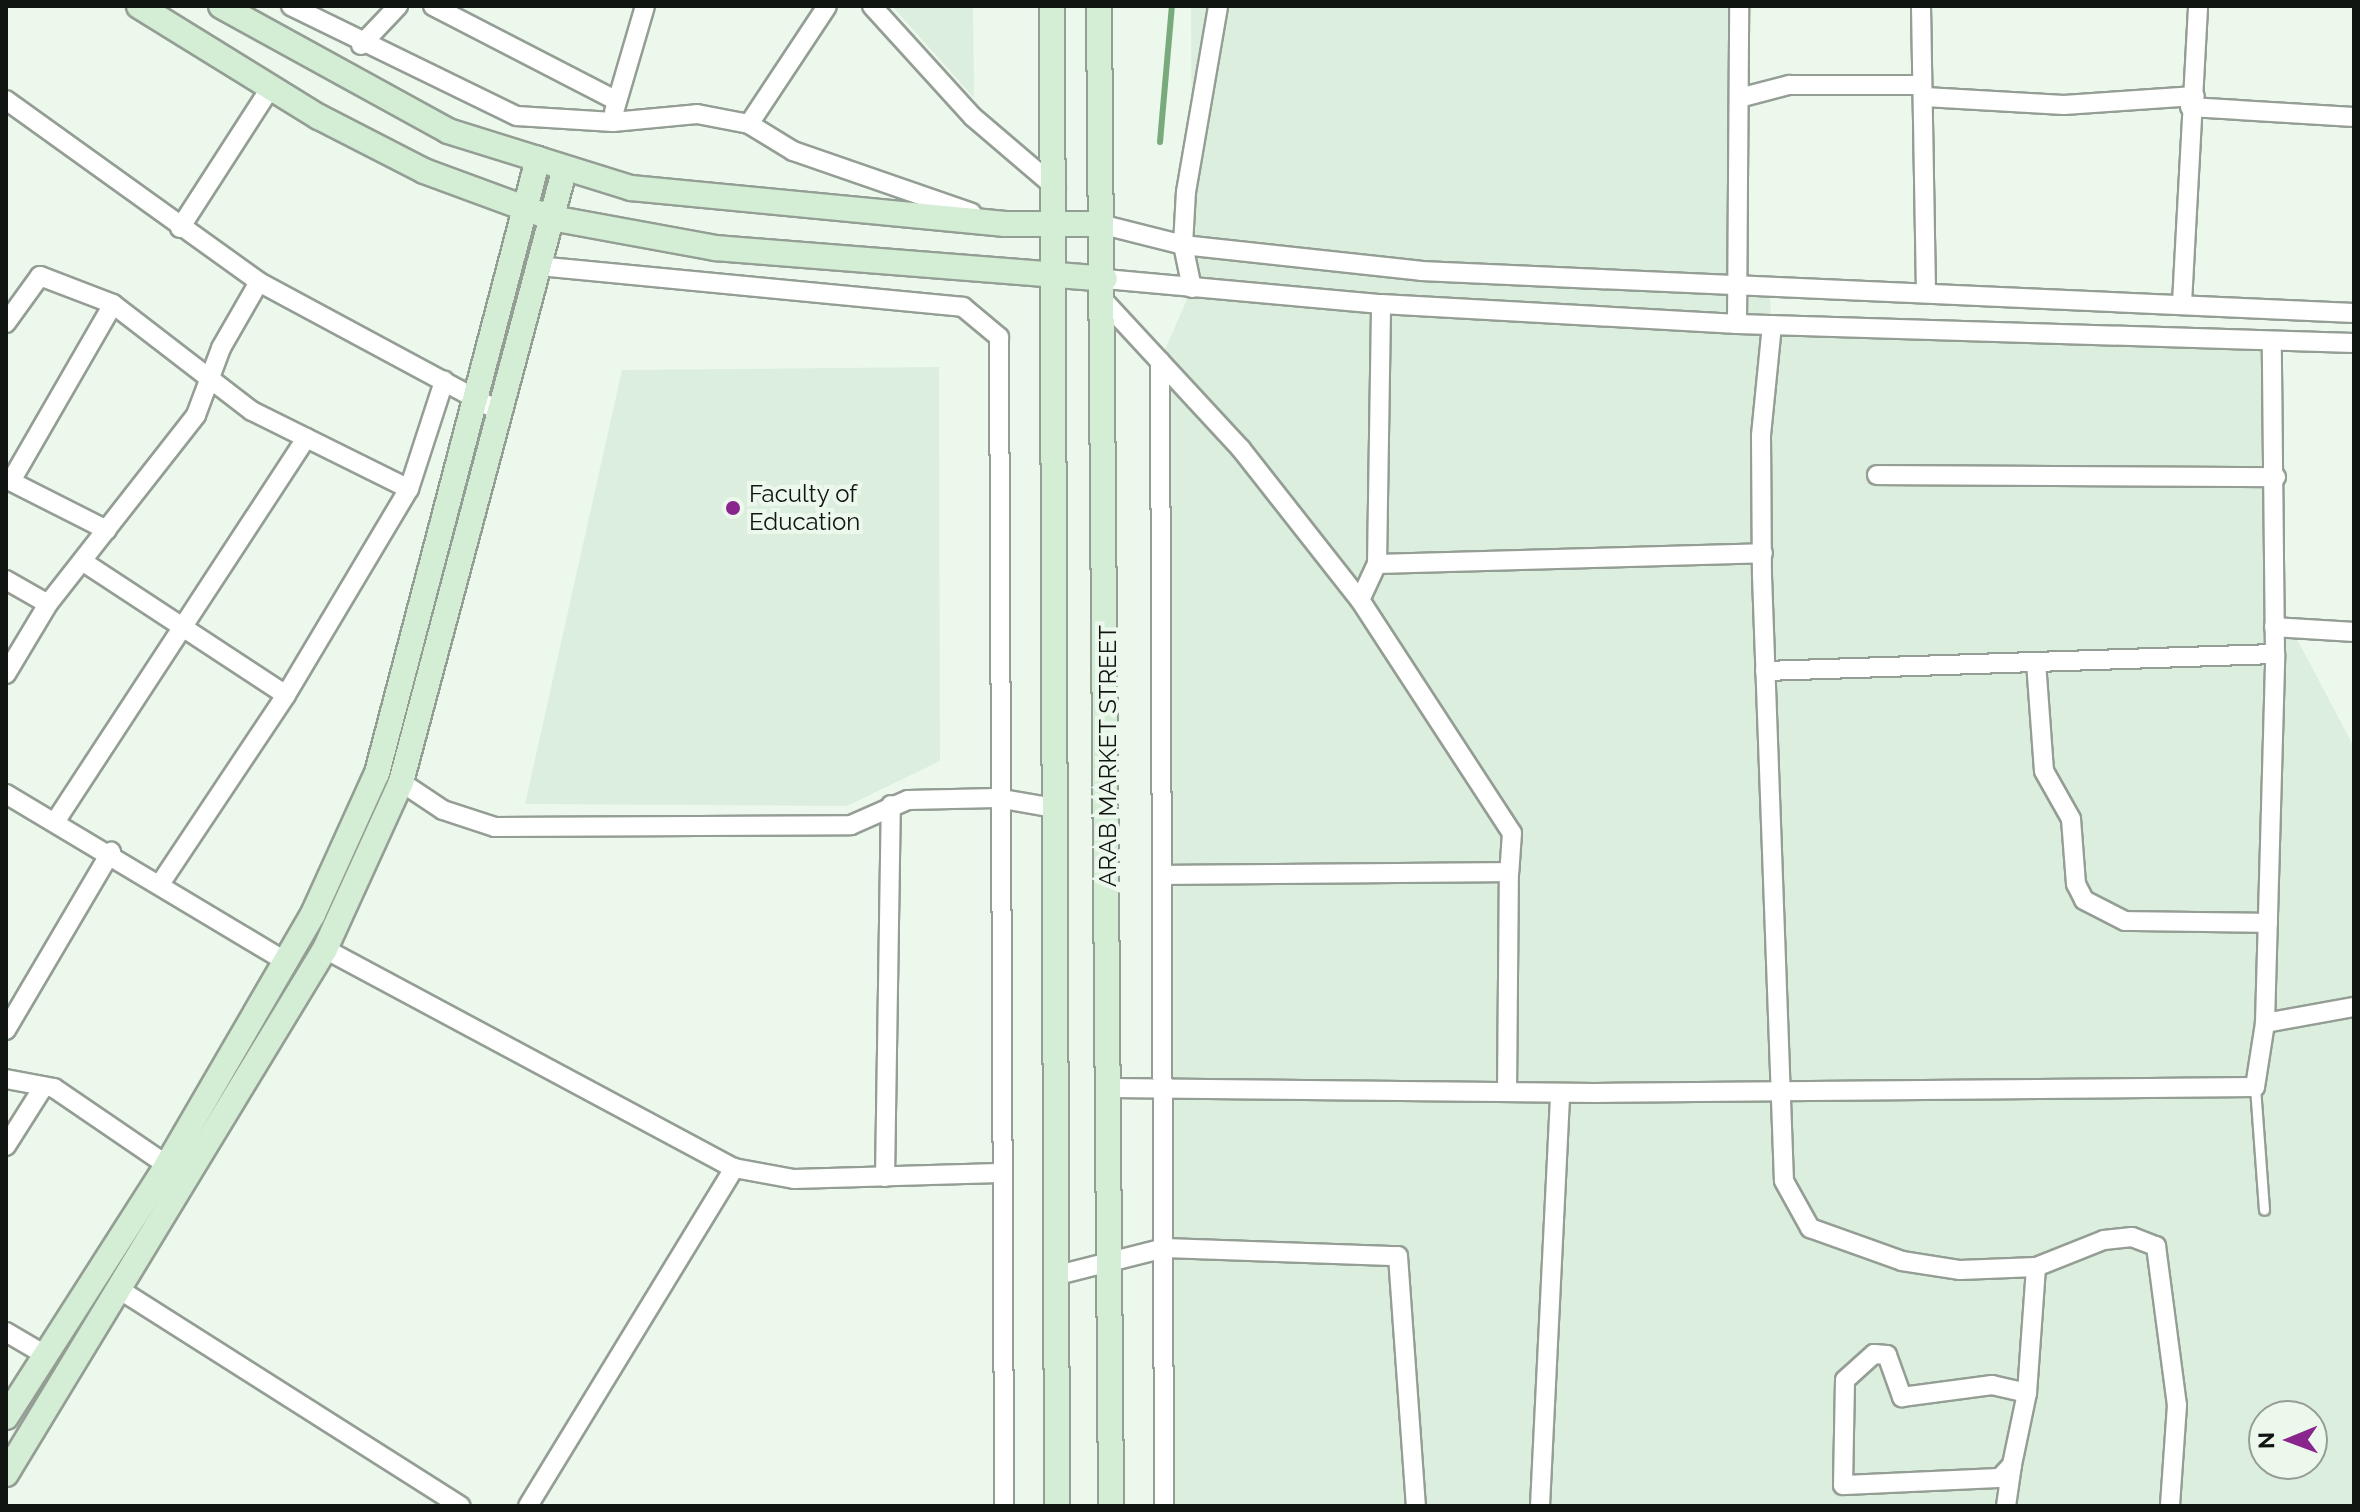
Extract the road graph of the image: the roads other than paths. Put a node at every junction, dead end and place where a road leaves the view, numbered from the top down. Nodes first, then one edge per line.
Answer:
1 (139, 6) edge
2 (221, 6) edge
3 (291, 6) edge
4 (398, 6) edge
5 (433, 6) edge
6 (645, 6) edge
7 (827, 6) edge
8 (872, 6) edge
9 (1052, 6) edge
10 (1099, 6) edge
11 (1218, 6) edge
12 (1739, 6) edge
13 (1921, 6) edge
14 (2198, 6) edge
15 (361, 45) junction
16 (271, 87) junction
17 (1923, 91) junction
18 (1739, 98) junction
19 (6, 100) edge
20 (615, 100) junction
21 (2193, 101) junction
22 (2354, 117) edge
23 (613, 122) junction
24 (749, 124) junction
25 (538, 159) junction
26 (564, 171) junction
27 (1056, 188) junction
28 (525, 209) junction
29 (552, 218) junction
30 (1005, 224) junction
31 (1100, 224) junction
32 (1054, 225) junction
33 (180, 228) junction
34 (1183, 245) junction
35 (538, 266) junction
36 (1056, 276) junction
37 (259, 282) junction
38 (1741, 284) junction
39 (1192, 288) junction
40 (1105, 290) junction
41 (1926, 291) junction
42 (2182, 303) junction
43 (113, 304) junction
44 (1381, 304) junction
45 (2354, 313) edge
46 (6, 323) edge
47 (1737, 324) junction
48 (1772, 325) junction
49 (2272, 343) junction
50 (2354, 343) edge
51 (1160, 361) junction
52 (214, 378) junction
53 (444, 381) junction
54 (471, 397) junction
55 (500, 412) junction
56 (306, 438) junction
57 (1877, 475) dead end
58 (2276, 477) junction
59 (9, 480) edge
60 (409, 489) junction
61 (107, 530) junction
62 (1763, 553) junction
63 (85, 563) junction
64 (1377, 564) junction
65 (6, 580) edge
66 (1360, 600) junction
67 (48, 604) junction
68 (182, 627) junction
69 (2274, 627) junction
70 (2354, 632) edge
71 (2275, 654) junction
72 (2036, 662) junction
73 (1765, 671) junction
74 (6, 674) edge
75 (286, 695) junction
76 (401, 782) junction
77 (6, 795) edge
78 (997, 798) junction
79 (891, 805) junction
80 (1055, 808) junction
81 (55, 822) junction
82 (111, 852) junction
83 (1509, 872) junction
84 (1164, 875) junction
85 (329, 879) junction
86 (162, 881) junction
87 (351, 890) junction
88 (2268, 923) junction
89 (325, 949) junction
90 (282, 959) junction
91 (2354, 1007) edge
92 (2265, 1023) junction
93 (6, 1030) edge
94 (6, 1079) edge
95 (1164, 1087) junction
96 (2255, 1087) junction
97 (1111, 1088) junction
98 (42, 1089) junction
99 (1777, 1090) junction
100 (1507, 1092) junction
101 (1560, 1093) junction
102 (6, 1146) edge
103 (167, 1165) junction
104 (734, 1168) junction
105 (999, 1173) junction
106 (885, 1177) junction
107 (2264, 1210) dead end
108 (1165, 1248) junction
109 (1108, 1266) junction
110 (2036, 1267) junction
111 (1058, 1275) junction
112 (117, 1288) junction
113 (6, 1332) edge
114 (45, 1355) junction
115 (2027, 1393) junction
116 (6, 1417) edge
117 (2012, 1465) junction
118 (6, 1474) edge
119 (461, 1506) edge
120 (528, 1506) edge
121 (1004, 1506) edge
122 (1057, 1506) edge
123 (1111, 1506) edge
124 (1164, 1506) edge
125 (1416, 1506) edge
126 (1540, 1506) edge
127 (2006, 1506) edge
128 (2170, 1506) edge

1 - 16 street
2 - 25 street
3 - 15 street
4 - 15 street
5 - 20 street
6 - 20 street
7 - 24 street
8 - 27 street
9 - 27 street
10 - 31 street, ARAB MARKET STREET
11 - 34 street
12 - 18 street
13 - 17 street
14 - 21 street
15 - 23 street
16 - 28 street
16 - 33 street
17 - 18 street
17 - 21 street
17 - 41 street
18 - 38 street
19 - 33 street
20 - 23 street
21 - 22 street
21 - 42 street
23 - 24 street
24 - 30 street
25 - 26 street
25 - 28 street
26 - 29 street
26 - 30 street
27 - 32 street
28 - 29 street
28 - 54 street
29 - 35 street
29 - 36 street
30 - 32 street
31 - 32 street
31 - 34 street
31 - 40 street, ARAB MARKET STREET
32 - 36 street
33 - 37 street
34 - 38 street
34 - 39 street
35 - 55 street
35 - 78 street
36 - 40 street
36 - 80 street
37 - 52 street
37 - 53 street
38 - 41 street
38 - 47 street
39 - 40 street
39 - 44 street
40 - 51 street
40 - 97 street, ARAB MARKET STREET
41 - 42 street
42 - 45 street
43 - 46 street
43 - 52 street
43 - 59 street
44 - 47 street
44 - 64 street
47 - 48 street
48 - 49 street
48 - 62 street
49 - 50 street
49 - 58 street
51 - 66 street
51 - 84 street
52 - 56 street
52 - 61 street
53 - 54 street
53 - 60 street
54 - 55 street
54 - 85 street
55 - 76 street
56 - 60 street
56 - 68 street
57 - 58 street
58 - 69 street
59 - 61 street
60 - 75 street
61 - 63 street
62 - 64 street
62 - 73 street
63 - 67 street
63 - 68 street
64 - 66 street
65 - 67 street
66 - 83 street
67 - 74 street
68 - 75 street
68 - 81 street
69 - 70 street
69 - 71 street
71 - 72 street
71 - 88 street
72 - 73 street
72 - 88 street
73 - 99 street
75 - 86 street
76 - 79 street
76 - 87 street
77 - 81 street
78 - 79 street
78 - 80 street
78 - 105 street
79 - 106 street
80 - 111 street
81 - 82 street
82 - 86 street
82 - 93 street
83 - 84 street
83 - 100 street
84 - 95 street
85 - 87 street
85 - 90 street
86 - 90 street
87 - 89 street
88 - 92 street
89 - 104 street
89 - 112 street
90 - 103 street
91 - 92 street
92 - 96 street
94 - 98 street
95 - 97 street
95 - 100 street
95 - 108 street
96 - 99 street
96 - 107 lane
97 - 109 street, ARAB MARKET STREET
98 - 102 street
98 - 103 street
99 - 101 street
99 - 110 street
100 - 101 street
101 - 126 street
103 - 114 street
104 - 106 street
104 - 120 street
105 - 106 street
105 - 121 street
108 - 109 street
108 - 124 street
108 - 125 street
109 - 111 street
109 - 123 street, ARAB MARKET STREET
110 - 115 street
110 - 128 street
111 - 122 street
112 - 118 street
112 - 119 street
113 - 114 street
114 - 116 street
115 - 117 street
115 - 117 street
117 - 127 street

